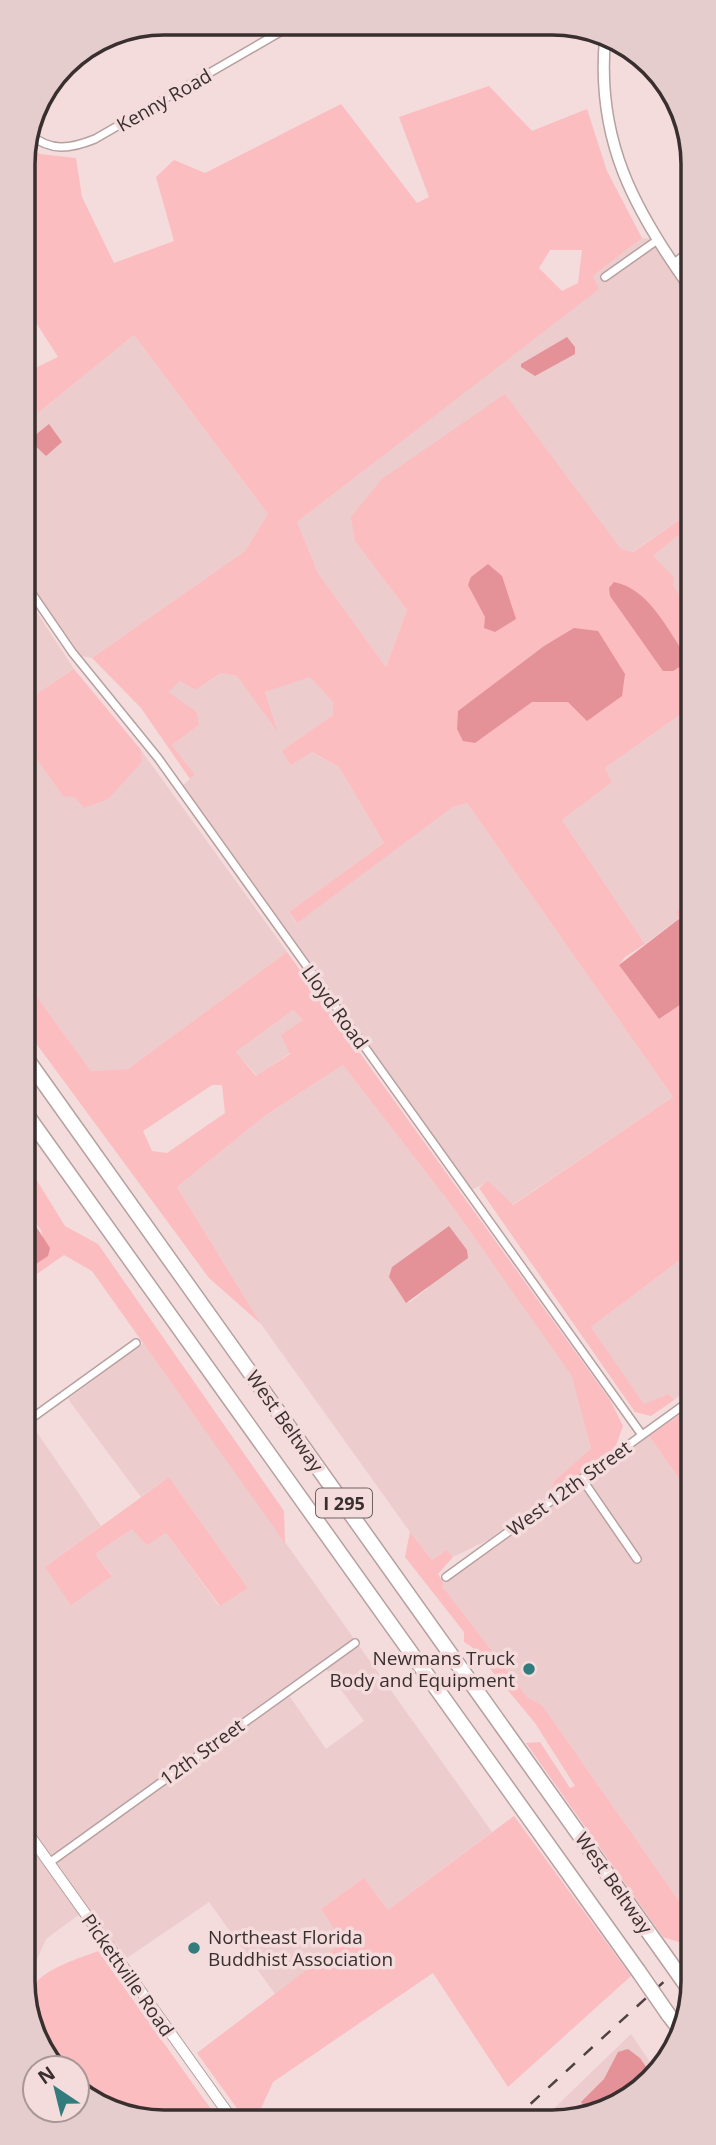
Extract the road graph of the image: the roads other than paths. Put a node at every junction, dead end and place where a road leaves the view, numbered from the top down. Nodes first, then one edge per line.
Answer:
1 (275, 35) edge
2 (605, 46) edge
3 (37, 139) edge
4 (656, 241) junction
5 (681, 258) edge
6 (673, 264) junction
7 (681, 275) edge
8 (605, 277) dead end
9 (35, 598) edge
10 (35, 1070) edge
11 (35, 1126) edge
12 (136, 1343) dead end
13 (681, 1407) edge
14 (35, 1416) edge
15 (642, 1435) junction
16 (582, 1479) junction
17 (638, 1559) dead end
18 (446, 1577) dead end
19 (355, 1643) dead end
20 (35, 1843) edge
21 (49, 1863) junction
22 (681, 1977) edge
23 (674, 2022) edge
24 (226, 2110) edge

1 - 3 street, Kenny Road
2 - 4 main road
4 - 6 main road
4 - 8 street
5 - 6 street
6 - 7 main road
9 - 15 street, Lloyd Road
10 - 22 highway, West Beltway / I 295, bridge
11 - 23 highway, West Beltway / I 295, bridge
12 - 14 street
13 - 15 street, West 12th Street
15 - 16 street, West 12th Street
16 - 17 street
16 - 18 street, West 12th Street
19 - 21 street, 12th Street
20 - 21 street, Pickettville Road
21 - 24 street, Pickettville Road

